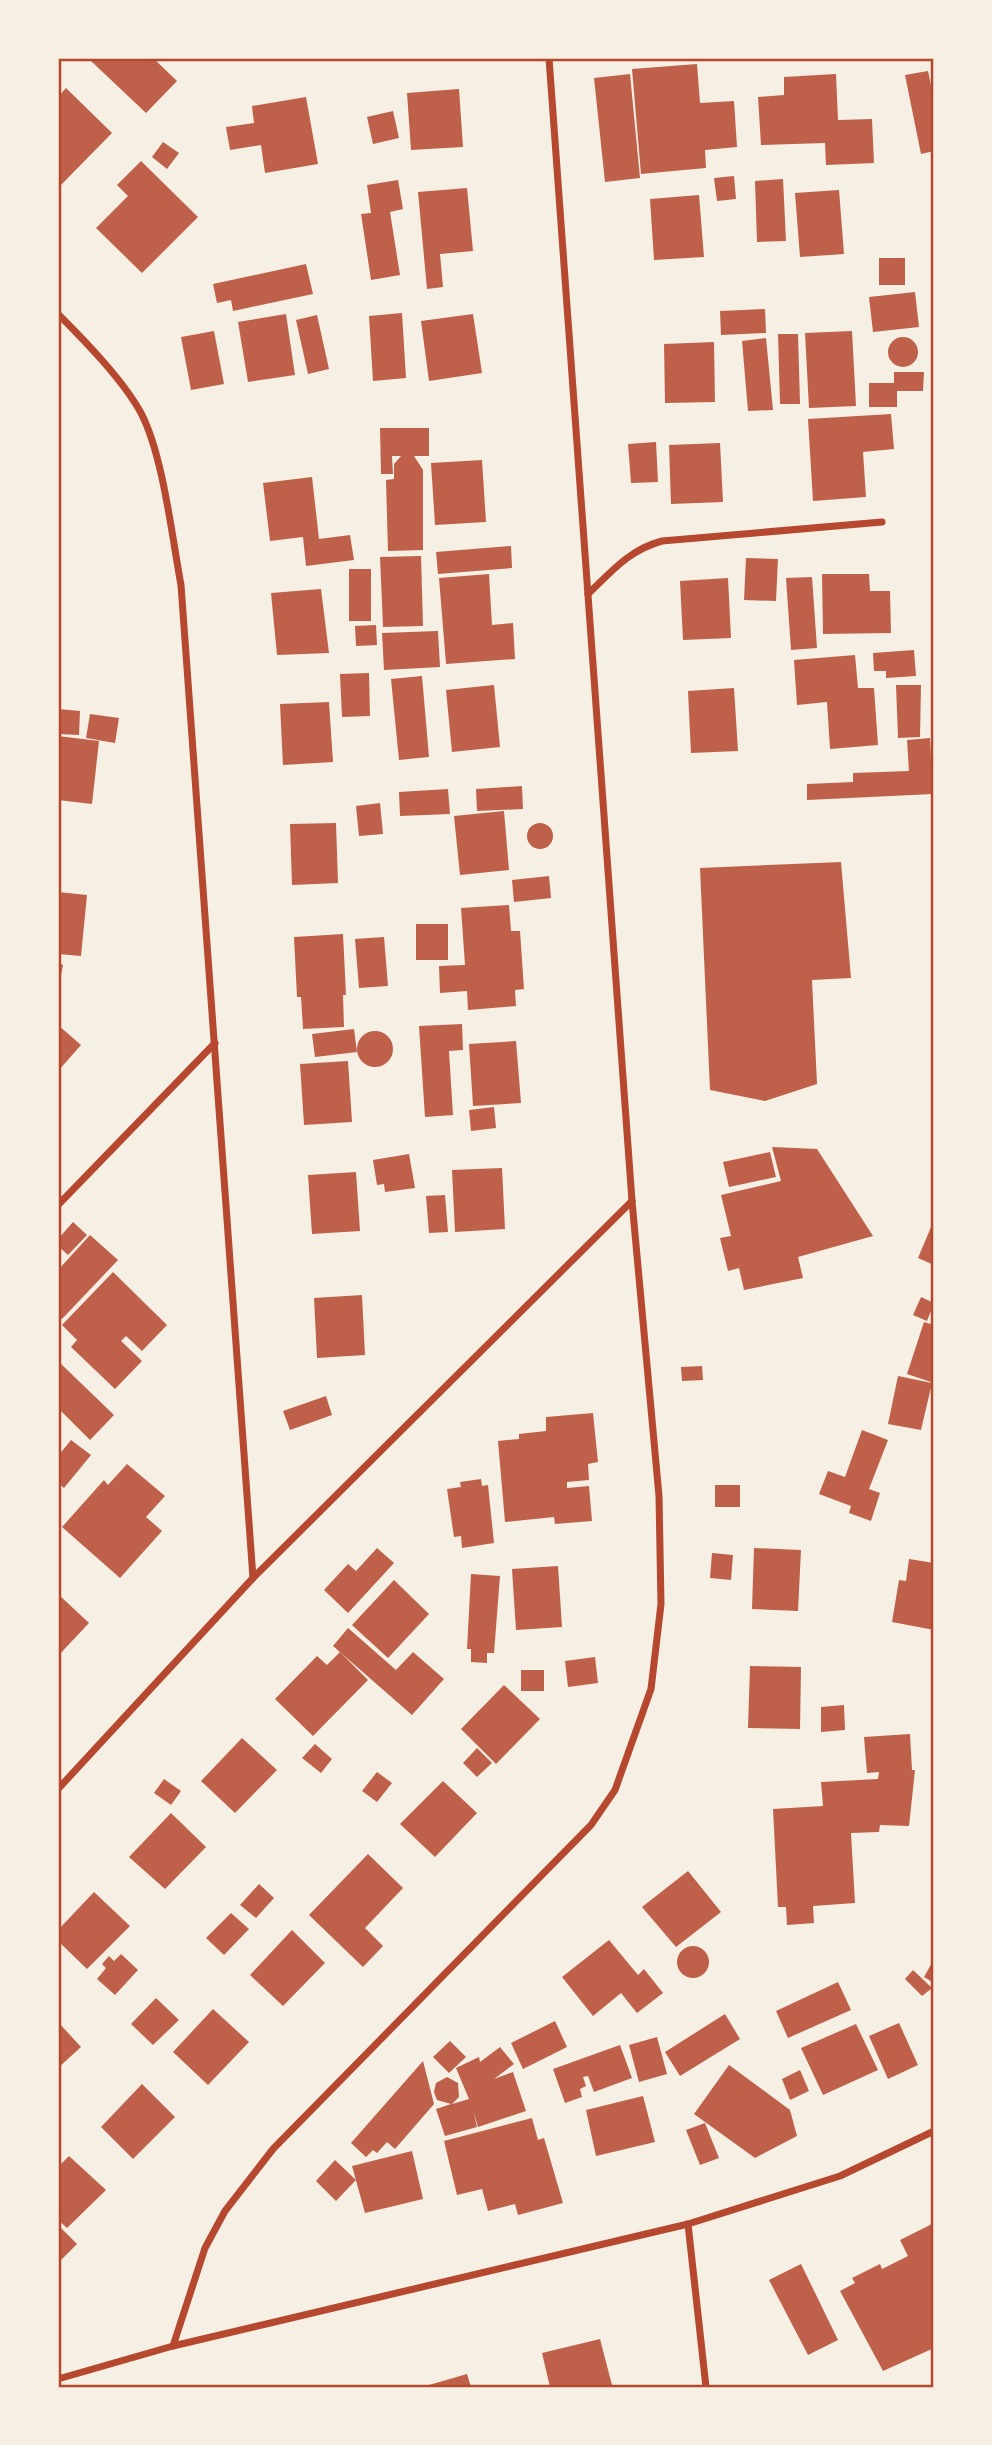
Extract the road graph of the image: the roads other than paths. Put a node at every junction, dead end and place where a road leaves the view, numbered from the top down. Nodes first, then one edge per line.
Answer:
1 (549, 58) edge
2 (58, 314) edge
3 (882, 522) dead end
4 (588, 594) junction
5 (215, 1043) junction
6 (632, 1201) junction
7 (58, 1205) edge
8 (253, 1578) junction
9 (58, 1789) edge
10 (934, 2131) edge
11 (688, 2224) junction
12 (173, 2346) junction
13 (58, 2379) edge
14 (706, 2387) edge

1 - 4 street
2 - 5 street
3 - 4 street
4 - 6 street
5 - 7 street
5 - 8 street
6 - 8 street
6 - 12 street
8 - 9 street
10 - 11 street
11 - 12 street
11 - 14 street
12 - 13 street

